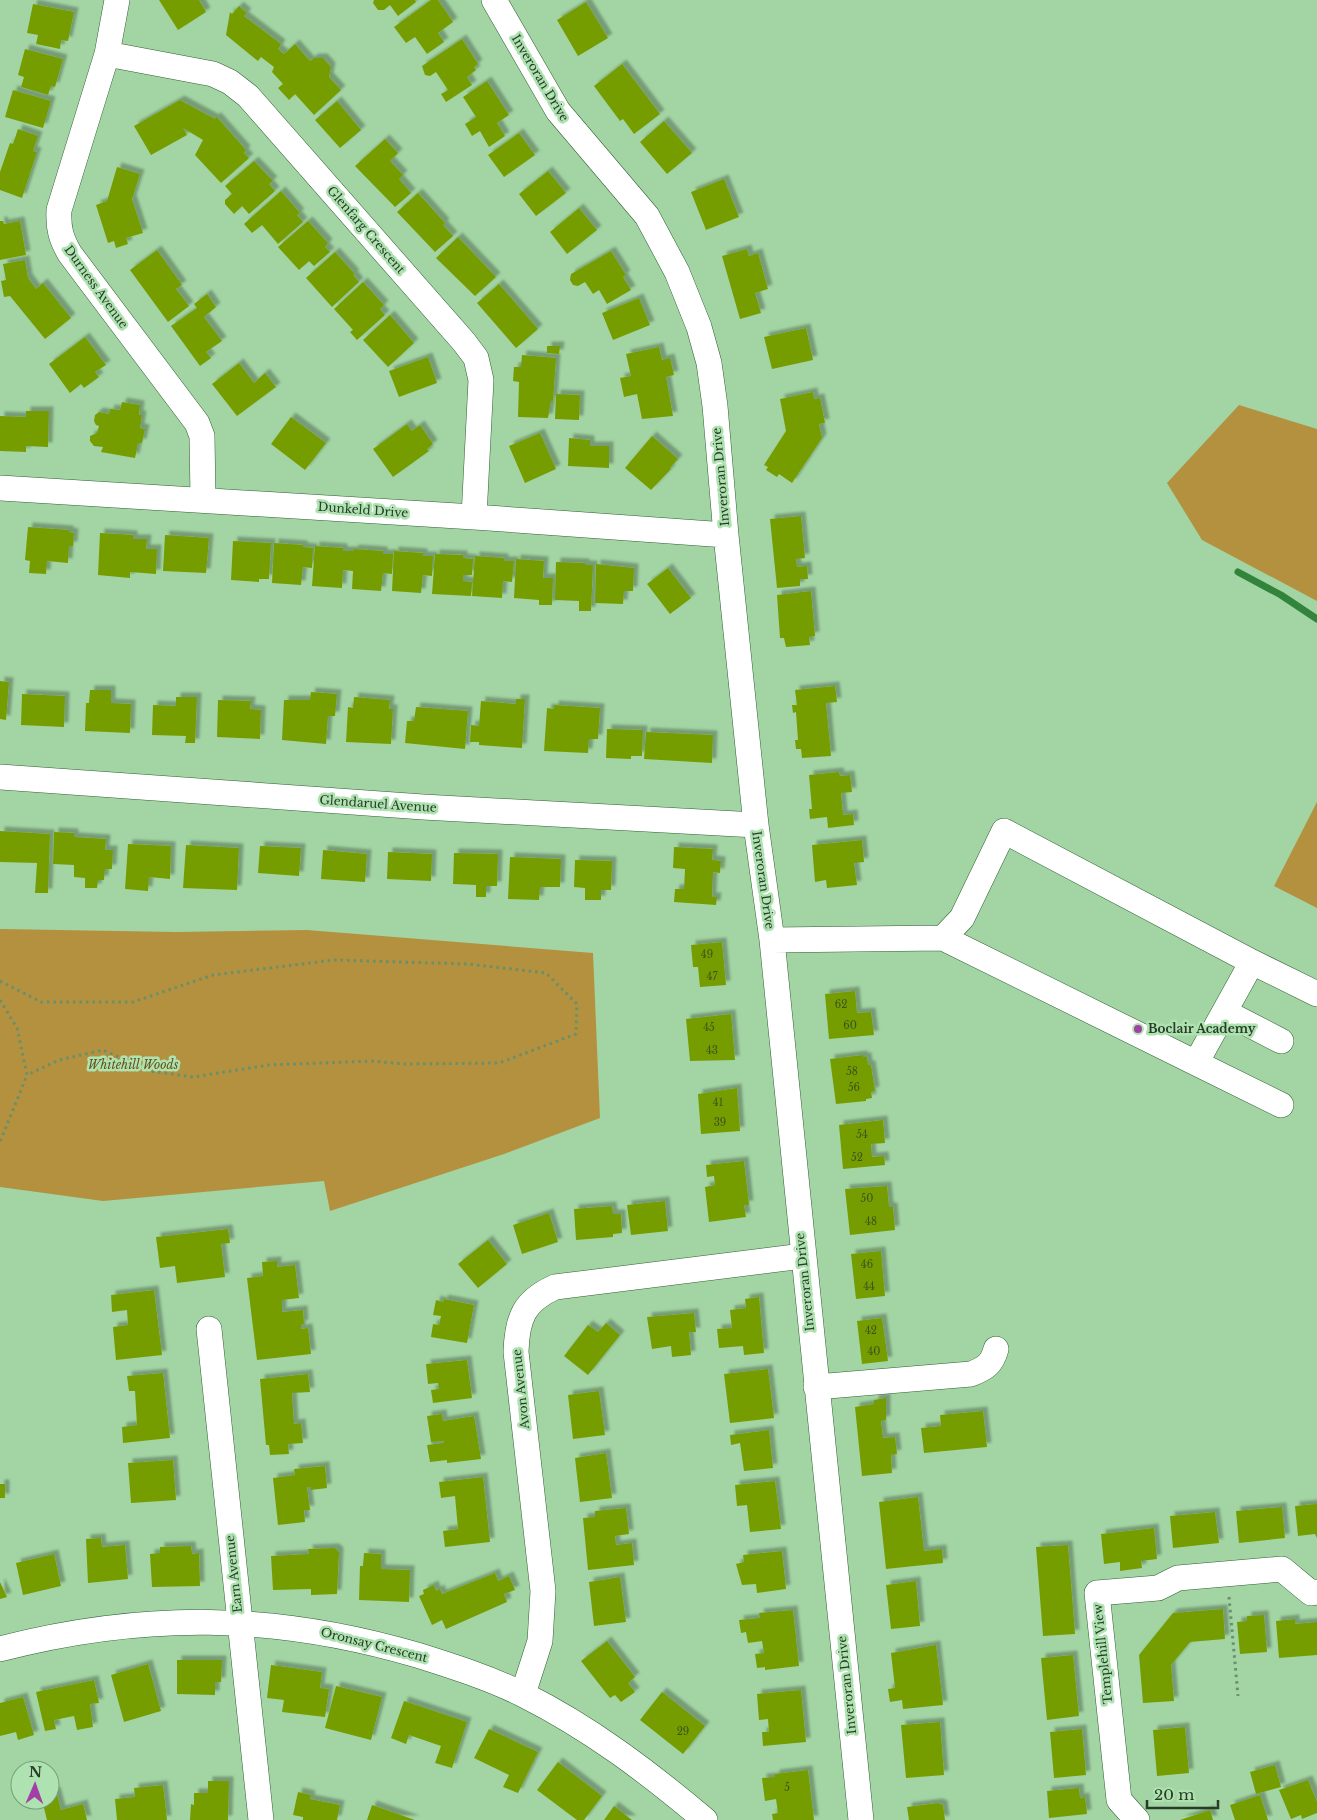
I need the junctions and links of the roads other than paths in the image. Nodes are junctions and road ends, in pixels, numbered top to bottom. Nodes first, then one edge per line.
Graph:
1 (117, 0) edge
2 (494, 0) edge
3 (107, 54) junction
4 (0, 488) edge
5 (202, 500) junction
6 (474, 517) junction
7 (726, 535) junction
8 (0, 777) edge
9 (756, 825) junction
10 (943, 938) junction
11 (772, 940) junction
12 (1252, 962) junction
13 (1317, 994) edge
14 (1224, 1012) junction
15 (1281, 1041) dead end
16 (1196, 1063) junction
17 (1280, 1105) dead end
18 (803, 1256) junction
19 (210, 1328) dead end
20 (996, 1349) dead end
21 (816, 1387) junction
22 (1317, 1592) edge
23 (239, 1622) junction
24 (0, 1649) edge
25 (523, 1694) junction
26 (261, 1820) edge
27 (705, 1820) edge
28 (861, 1820) edge
29 (1137, 1820) edge

1 - 3 street, Durness Avenue
2 - 7 street, Inveroran Drive
3 - 5 street, Durness Avenue
3 - 6 street, Glenfarg Crescent
4 - 5 street, Dunkeld Drive
5 - 6 street, Dunkeld Drive
6 - 7 street, Dunkeld Drive
7 - 9 street, Inveroran Drive
8 - 9 street, Glendaruel Avenue
9 - 11 street, Inveroran Drive
10 - 11 street
10 - 12 street
10 - 16 street
11 - 18 street, Inveroran Drive
12 - 13 street
12 - 14 street
14 - 15 street
14 - 16 street
16 - 17 street
18 - 21 street, Inveroran Drive
18 - 25 street, Avon Avenue
19 - 23 street, Earn Avenue
20 - 21 street
21 - 28 street, Inveroran Drive
22 - 29 street, Templehill View
23 - 24 street, Oronsay Crescent
23 - 25 street, Oronsay Crescent
23 - 26 street, Earn Avenue
25 - 27 street, Oronsay Crescent

